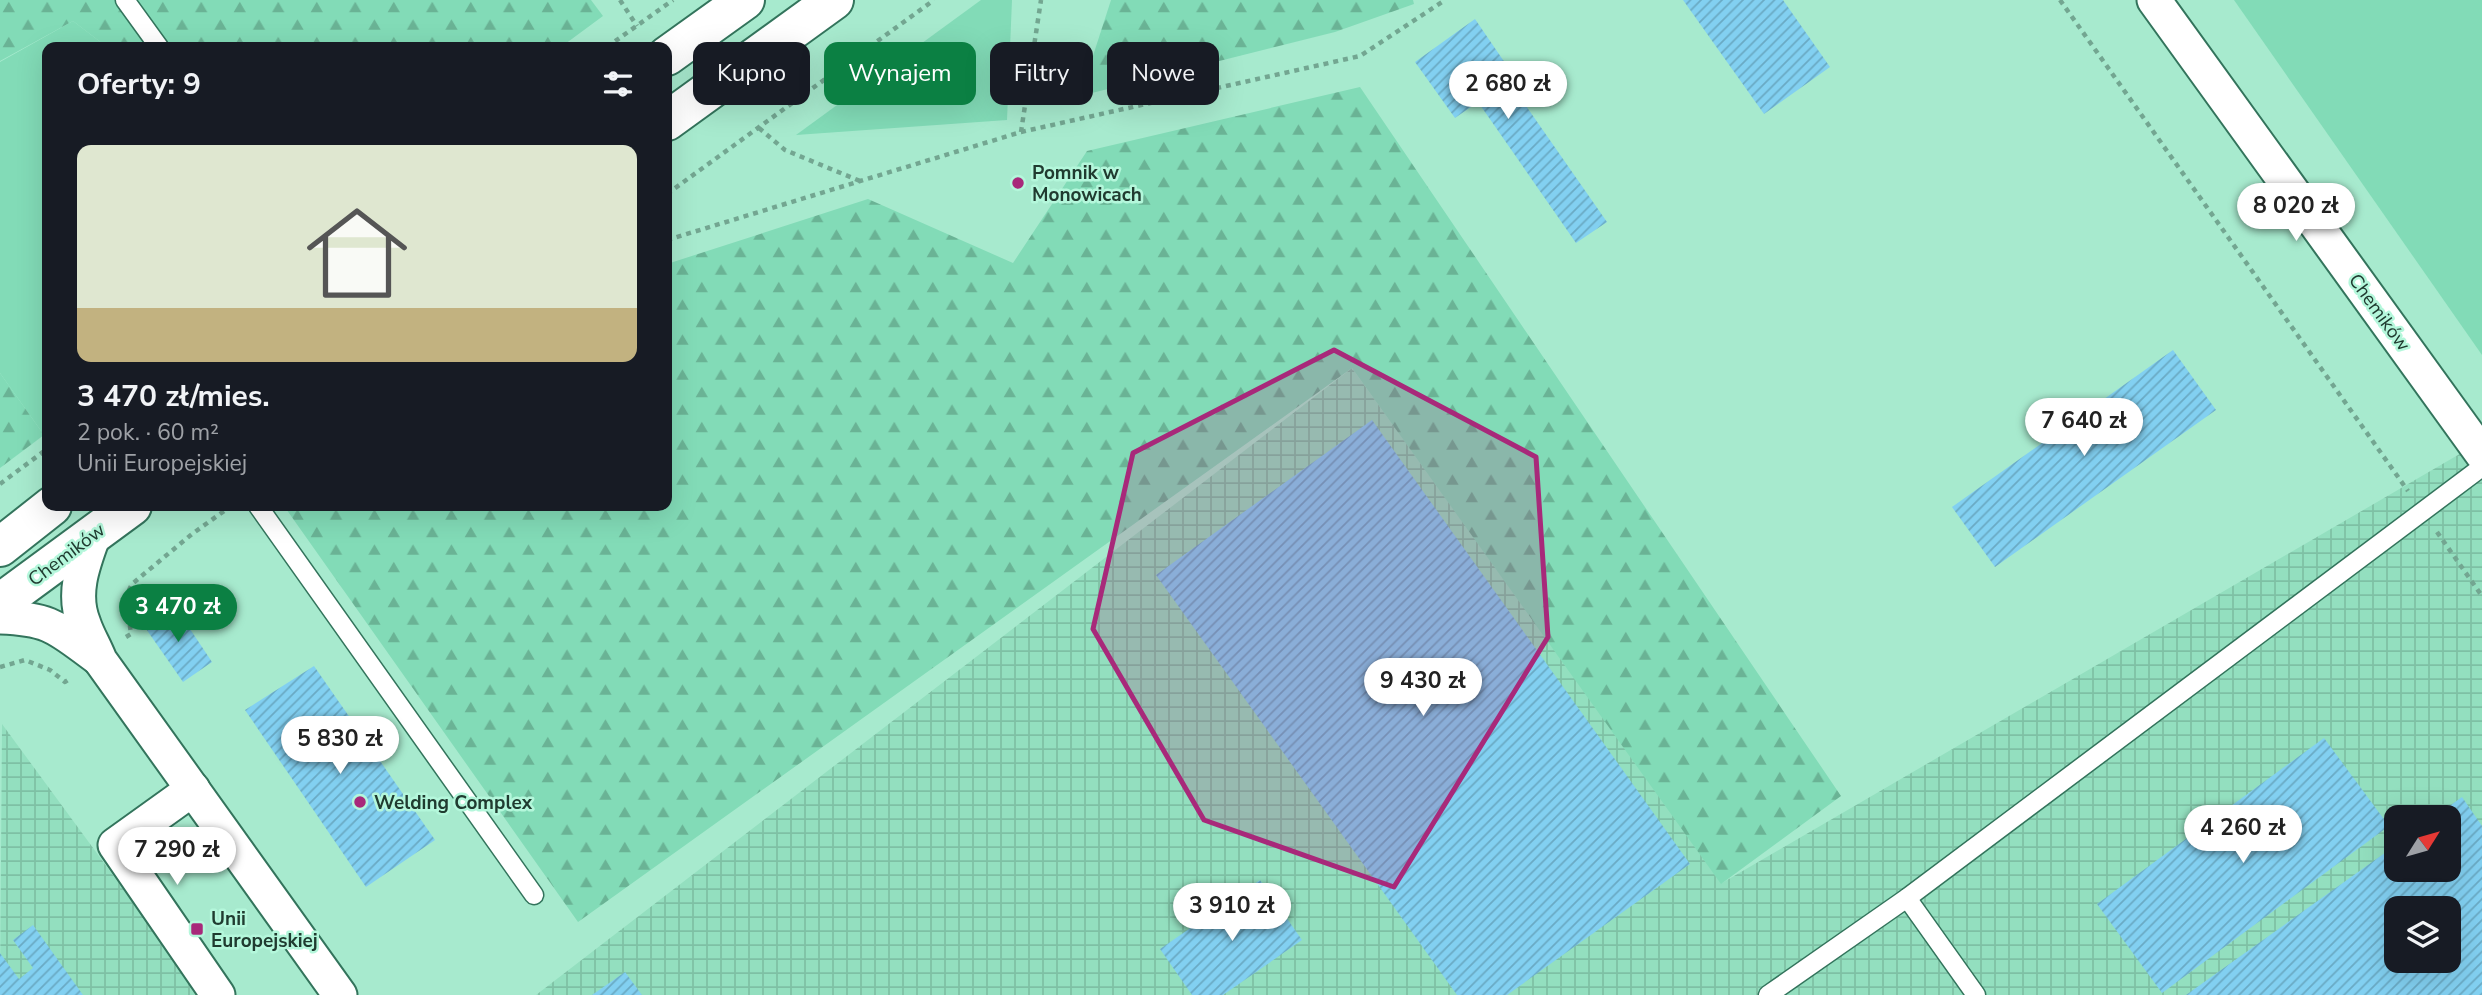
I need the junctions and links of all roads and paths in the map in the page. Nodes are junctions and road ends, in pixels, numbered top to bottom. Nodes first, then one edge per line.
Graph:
1 (125, 0) edge
2 (620, 0) edge
3 (673, 0) edge
4 (745, 0) edge
5 (834, 0) edge
6 (934, 0) edge
7 (1041, 0) edge
8 (1446, 0) edge
9 (2060, 0) edge
10 (2154, 0) edge
11 (637, 26) junction
12 (155, 42) edge
13 (614, 42) edge
14 (672, 52) edge
15 (672, 117) edge
16 (759, 128) junction
17 (1021, 132) junction
18 (861, 182) junction
19 (672, 190) edge
20 (672, 239) edge
21 (42, 453) edge
22 (2482, 454) edge
23 (2482, 467) edge
24 (0, 484) edge
25 (2421, 510) junction
26 (46, 511) edge
27 (125, 511) edge
28 (225, 511) edge
29 (262, 511) edge
30 (95, 532) junction
31 (0, 547) edge
32 (2482, 596) edge
33 (0, 603) edge
34 (0, 617) edge
35 (100, 660) junction
36 (193, 789) junction
37 (534, 895) dead end
38 (1907, 898) junction
39 (218, 995) edge
40 (340, 995) edge
41 (1768, 995) edge
42 (1976, 995) edge

1 - 12 lane
2 - 11 path
3 - 11 path
4 - 14 main road
5 - 15 main road
6 - 16 path
7 - 17 path
8 - 17 path
9 - 25 path
10 - 22 street, Chemików
11 - 13 path
16 - 18 path
16 - 19 path
17 - 18 path
18 - 20 path
21 - 24 path
23 - 25 lane
25 - 32 path
25 - 38 lane
26 - 31 main road
27 - 30 main road, Chemików
28 - 35 path
29 - 37 lane
30 - 33 main road, Chemików
30 - 35 street
34 - 35 street
35 - 36 street
36 - 39 street
36 - 40 street
38 - 41 lane
38 - 42 lane

